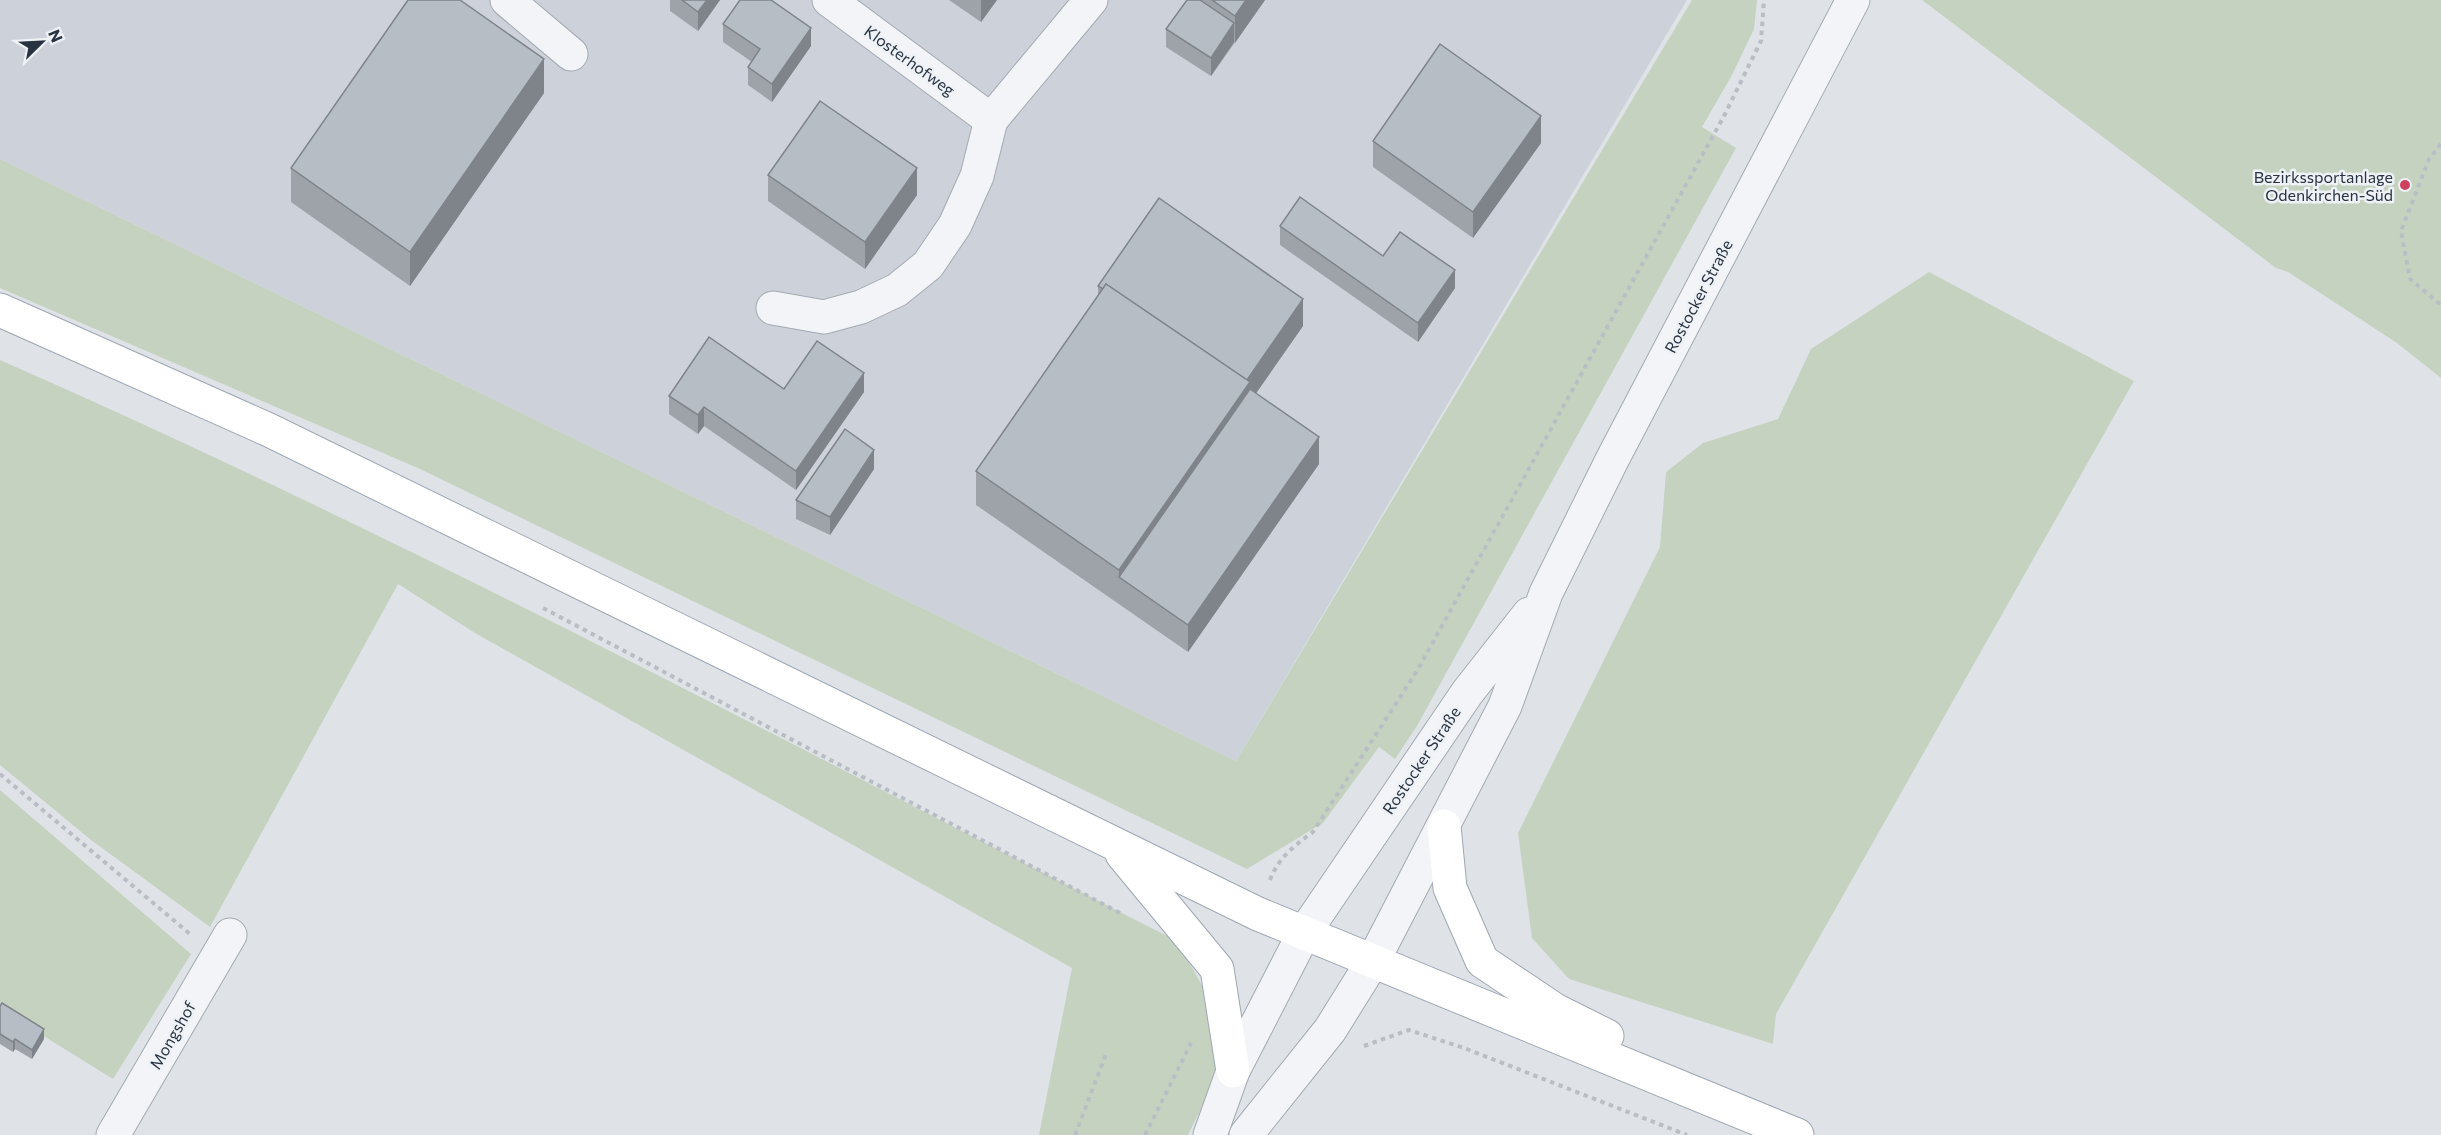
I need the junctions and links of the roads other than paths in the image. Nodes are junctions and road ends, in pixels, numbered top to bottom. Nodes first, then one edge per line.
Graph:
1 (507, 0) edge
2 (829, 0) edge
3 (1091, 0) edge
4 (1853, 0) edge
5 (571, 54) dead end
6 (991, 120) junction
7 (773, 308) dead end
8 (0, 310) edge
9 (1546, 593) junction
10 (1444, 826) junction
11 (1115, 846) junction
12 (1304, 933) junction
13 (224, 946) road end
14 (1373, 961) junction
15 (1233, 1071) junction
16 (113, 1135) edge
17 (1210, 1135) edge
18 (1246, 1135) edge
19 (1797, 1135) edge

1 - 5 street
2 - 6 street, Klosterhofweg
3 - 6 street
4 - 9 street, Rostocker Straße
6 - 7 street
8 - 11 main road
9 - 10 street, Rostocker Straße
9 - 12 street, Rostocker Straße
10 - 14 street, Rostocker Straße
10 - 19 main road
11 - 12 main road
11 - 15 main road
12 - 14 main road
12 - 15 street, Rostocker Straße
13 - 16 street, Mongshof
14 - 18 street, Rostocker Straße
14 - 19 main road
15 - 17 street, Rostocker Straße

